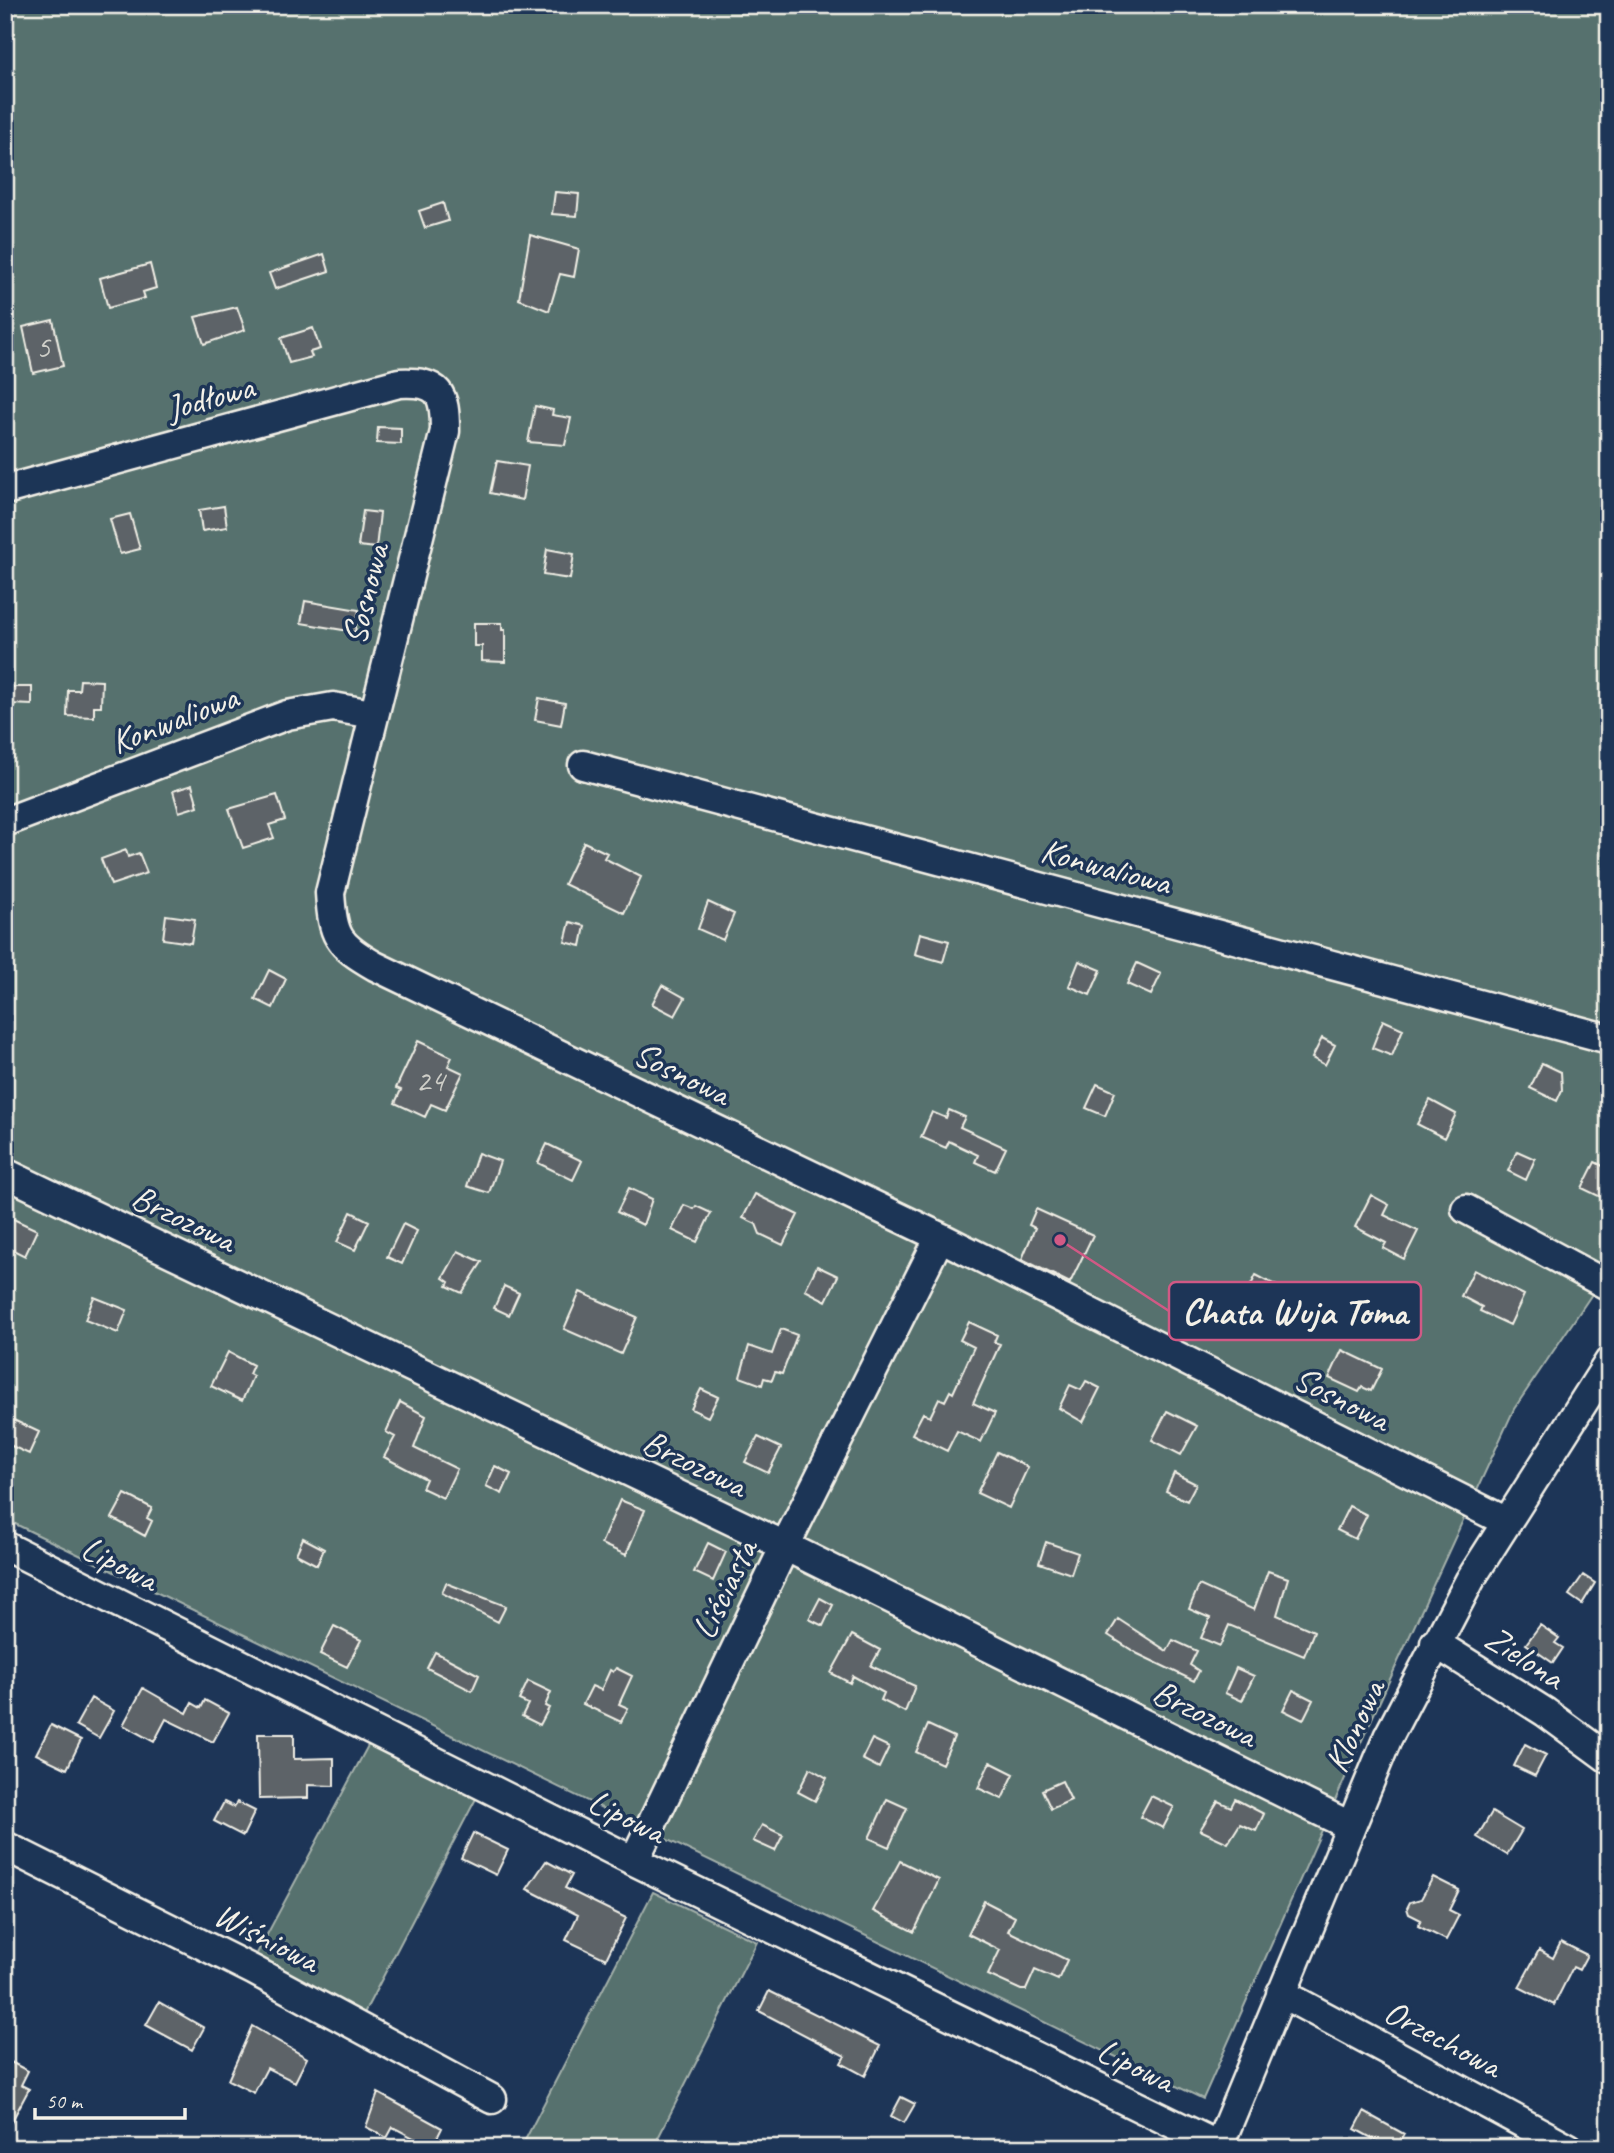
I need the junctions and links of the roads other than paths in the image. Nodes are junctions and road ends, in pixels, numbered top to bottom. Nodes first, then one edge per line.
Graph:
1 (435, 387) joint
2 (5, 490) edge
3 (372, 714) junction
4 (583, 765) dead end
5 (5, 822) edge
6 (1609, 1039) edge
7 (5, 1173) edge
8 (1466, 1209) dead end
9 (940, 1237) junction
10 (1609, 1286) edge
11 (1609, 1362) edge
12 (1507, 1522) junction
13 (5, 1546) edge
14 (785, 1546) junction
15 (1435, 1643) junction
16 (1609, 1759) edge
17 (1350, 1826) junction
18 (5, 1846) edge
19 (634, 1861) junction
20 (1281, 1993) junction
21 (492, 2099) dead end
22 (1218, 2147) edge
23 (1569, 2148) edge

1 - 2 street, Jodłowa
1 - 3 street, Sosnowa
3 - 5 street, Konwaliowa
3 - 9 street, Sosnowa
4 - 6 street, Konwaliowa
7 - 14 street, Brzozowa
8 - 10 street
9 - 12 street, Sosnowa
9 - 14 street, Liściasta
11 - 12 street, Klonowa
12 - 15 street, Klonowa
13 - 19 street, Lipowa
14 - 17 street, Brzozowa
14 - 19 street, Liściasta
15 - 16 street, Zielona
15 - 17 street, Klonowa
17 - 20 street, Klonowa
18 - 21 street, Wiśniowa
19 - 22 street, Lipowa
20 - 22 street, Klonowa
20 - 23 street, Orzechowa

